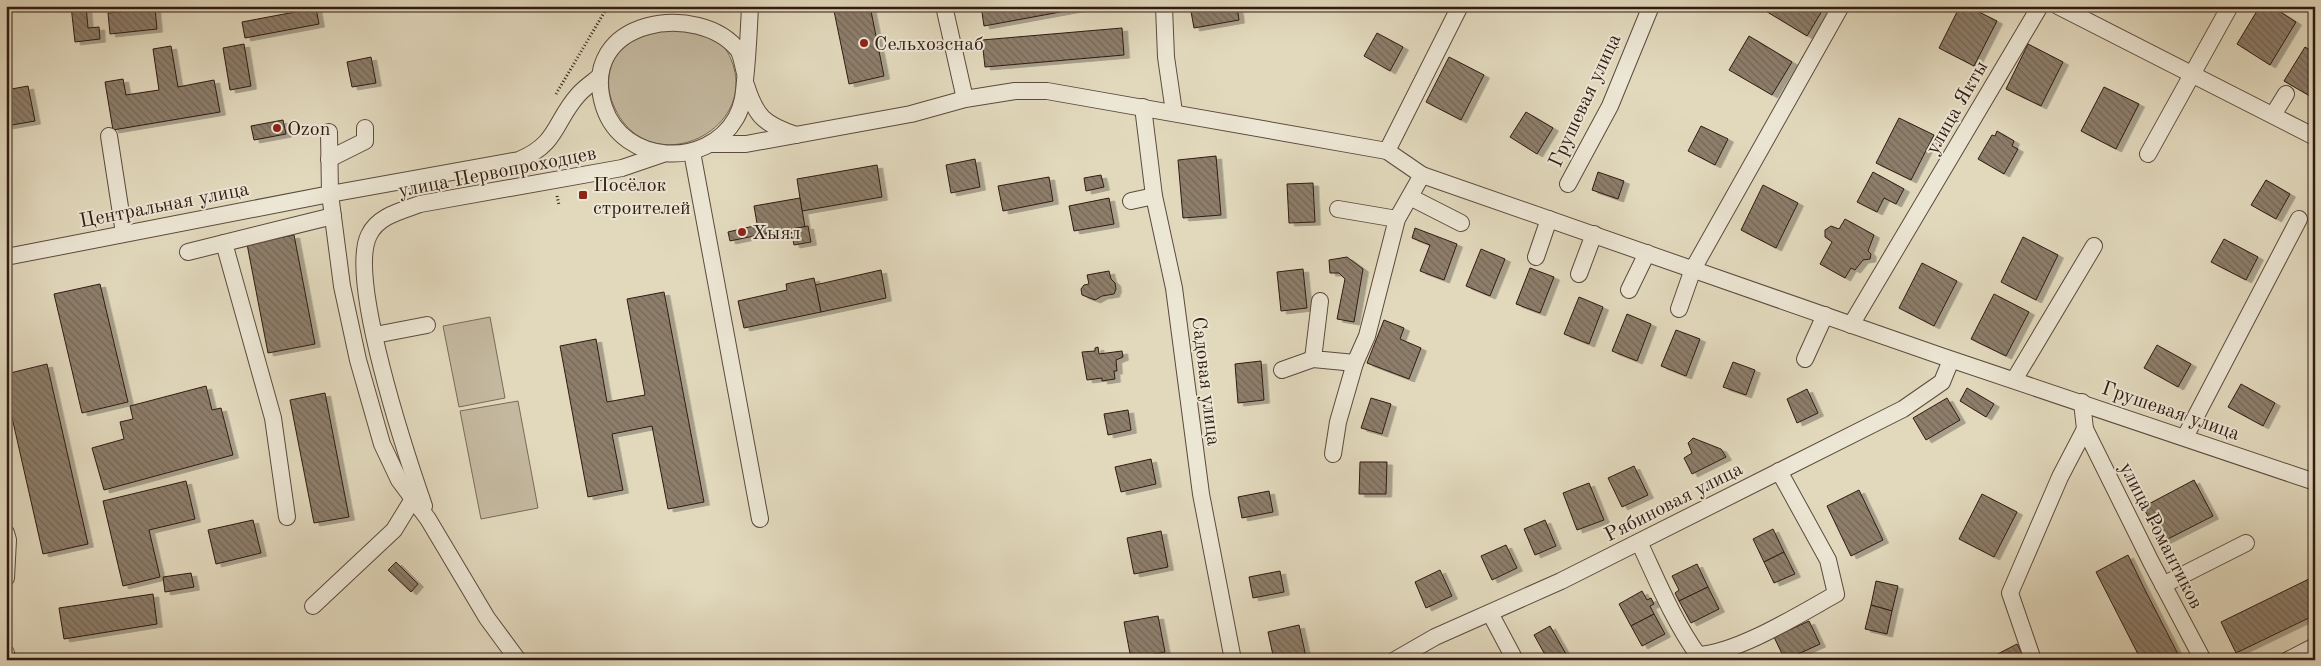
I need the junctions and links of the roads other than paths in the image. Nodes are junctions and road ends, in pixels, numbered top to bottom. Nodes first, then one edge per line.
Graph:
1 (750, 6) edge
2 (944, 6) edge
3 (1460, 6) edge
4 (1651, 6) edge
5 (1842, 6) edge
6 (2040, 6) edge
7 (2058, 6) edge
8 (2230, 6) edge
9 (1164, 7) edge
10 (2193, 73) junction
11 (599, 76) junction
12 (745, 78) junction
13 (2286, 94) dead end
14 (965, 99) junction
15 (1143, 107) junction
16 (1174, 112) junction
17 (2273, 115) junction
18 (365, 128) dead end
19 (329, 132) dead end
20 (798, 135) junction
21 (109, 136) dead end
22 (2315, 137) edge
23 (711, 144) junction
24 (1387, 151) junction
25 (692, 152) junction
26 (663, 154) junction
27 (2148, 154) dead end
28 (329, 159) junction
29 (1422, 175) junction
30 (1568, 184) dead end
31 (330, 194) junction
32 (1154, 196) junction
33 (1410, 197) junction
34 (1131, 200) dead end
35 (1338, 209) dead end
36 (333, 216) junction
37 (1397, 219) junction
38 (1549, 219) junction
39 (2299, 219) dead end
40 (1460, 223) dead end
41 (124, 234) junction
42 (1594, 234) junction
43 (224, 242) junction
44 (2094, 246) dead end
45 (188, 252) dead end
46 (1647, 252) junction
47 (6, 257) edge
48 (1536, 257) dead end
49 (1693, 269) junction
50 (1579, 274) dead end
51 (1629, 290) dead end
52 (1320, 301) dead end
53 (1679, 309) dead end
54 (1825, 315) junction
55 (427, 325) dead end
56 (1851, 325) junction
57 (375, 335) junction
58 (1313, 359) junction
59 (1805, 359) dead end
60 (1951, 360) junction
61 (1356, 363) junction
62 (1282, 370) dead end
63 (2014, 380) junction
64 (2082, 402) junction
65 (2085, 429) junction
66 (2185, 437) junction
67 (1333, 454) dead end
68 (1779, 472) junction
69 (2315, 482) edge
70 (413, 499) junction
71 (287, 516) dead end
72 (428, 519) junction
73 (760, 519) dead end
74 (6, 533) edge
75 (1640, 542) junction
76 (2246, 543) dead end
77 (6, 578) edge
78 (2163, 585) junction
79 (313, 606) dead end
80 (1490, 613) junction
81 (2315, 646) edge
82 (6, 652) edge
83 (7, 660) edge
84 (518, 660) edge
85 (1233, 660) edge
86 (1396, 660) edge
87 (1515, 660) edge
88 (2033, 660) edge
89 (2203, 660) edge
90 (2288, 660) edge

1 - 12 street, улица Первопроходцев
2 - 14 street
3 - 24 street
4 - 30 street, Грушевая улица
5 - 49 street
6 - 56 street, улица Якты
7 - 10 street
8 - 10 street
9 - 16 street
10 - 17 street
10 - 27 street
11 - 12 street, улица Первопроходцев
11 - 26 street, улица Первопроходцев
11 - 31 street, улица Первопроходцев
12 - 20 street
12 - 23 street, улица Первопроходцев
13 - 17 street
14 - 15 street
14 - 20 street
15 - 16 street
15 - 32 street, Садовая улица
16 - 24 street
17 - 22 street
18 - 28 street
19 - 28 street
20 - 23 street
21 - 41 street
23 - 25 street, улица Первопроходцев
24 - 29 street, Грушевая улица
25 - 26 street, улица Первопроходцев
25 - 73 street
26 - 57 street, улица Первопроходцев
28 - 31 street
29 - 33 street
29 - 38 street, Грушевая улица
31 - 36 street, улица Первопроходцев
31 - 41 street, Центральная улица
32 - 34 street
32 - 85 street, Садовая улица
33 - 37 street
33 - 40 street
35 - 37 street
36 - 43 street
36 - 70 street, улица Первопроходцев
37 - 61 street
38 - 42 street, Грушевая улица
38 - 48 street
39 - 66 street
41 - 47 street, Центральная улица
42 - 46 street, Грушевая улица
42 - 50 street
43 - 45 street
43 - 71 street
44 - 63 street
46 - 49 street, Грушевая улица
46 - 51 street
49 - 53 street
49 - 54 street, Грушевая улица
52 - 58 street
54 - 56 street, Грушевая улица
54 - 59 street
55 - 57 street
56 - 60 street, Грушевая улица
57 - 72 street, улица Первопроходцев
58 - 61 street
58 - 62 street
60 - 63 street, Грушевая улица
60 - 68 street, Рябиновая улица
61 - 67 street
63 - 64 street, Грушевая улица
64 - 65 street, улица Романтиков
64 - 66 street, Грушевая улица
65 - 78 street, улица Романтиков
65 - 88 street
66 - 69 street, Грушевая улица
68 - 75 street, Рябиновая улица
68 - 75 street
70 - 72 street, улица Первопроходцев
70 - 79 street
72 - 84 street, улица Первопроходцев
74 - 77 street
75 - 80 street, Рябиновая улица
76 - 78 street
78 - 89 street, улица Романтиков
80 - 86 street, Рябиновая улица
80 - 87 street
81 - 90 street
82 - 83 street

